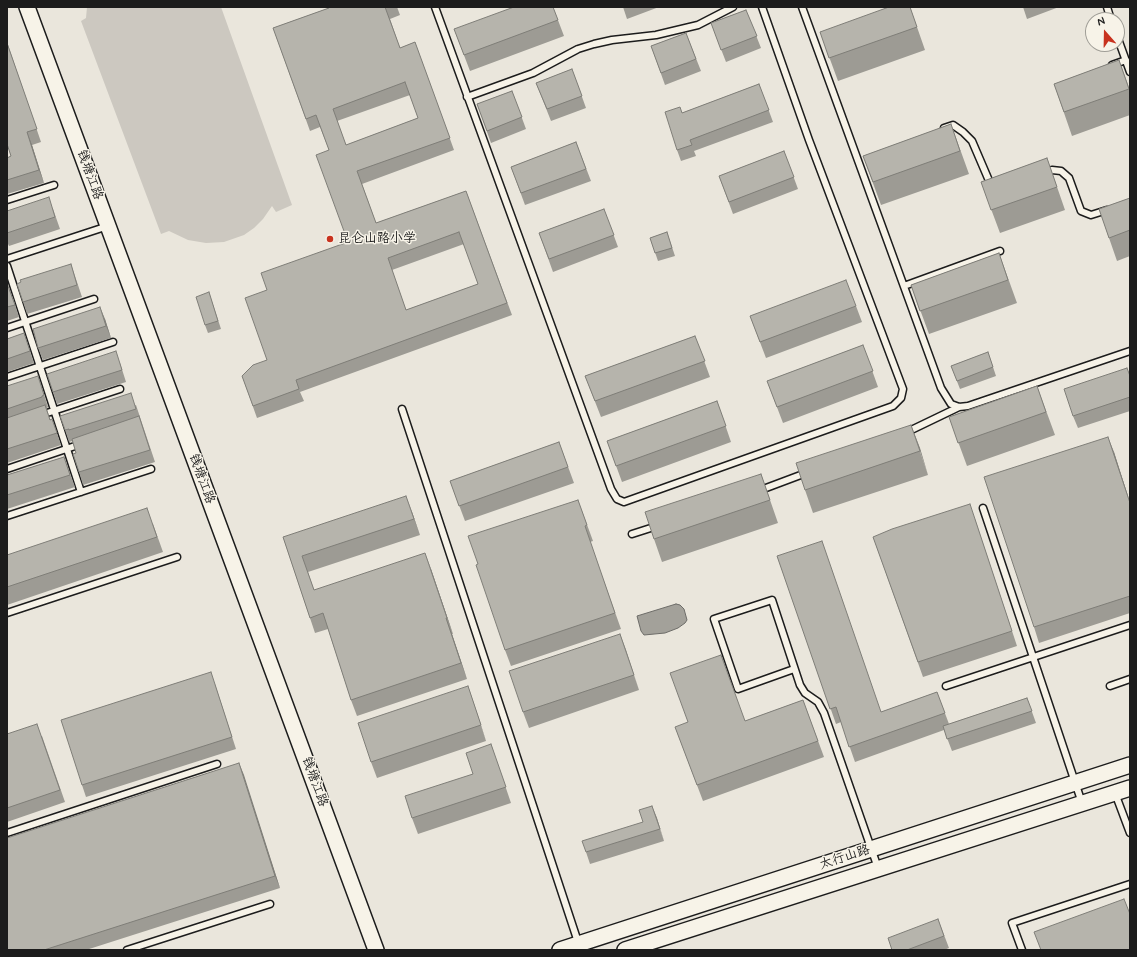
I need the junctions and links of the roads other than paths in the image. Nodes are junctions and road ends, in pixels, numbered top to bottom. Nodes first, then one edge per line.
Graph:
1 (27, 7) edge
2 (435, 7) edge
3 (732, 7) edge
4 (762, 7) edge
5 (802, 7) edge
6 (820, 33) edge
7 (812, 36) junction
8 (1123, 52) edge
9 (1126, 60) junction
10 (1104, 68) edge
11 (1130, 72) edge
12 (468, 97) junction
13 (938, 130) edge
14 (865, 156) edge
15 (858, 159) junction
16 (1039, 174) edge
17 (54, 185) dead end
18 (1002, 186) edge
19 (7, 200) edge
20 (1112, 209) edge
21 (108, 226) junction
22 (1000, 251) dead end
23 (7, 259) edge
24 (7, 266) edge
25 (904, 286) junction
26 (94, 300) dead end
27 (26, 322) junction
28 (7, 328) edge
29 (113, 342) dead end
30 (1130, 351) edge
31 (40, 366) junction
32 (7, 377) edge
33 (120, 389) dead end
34 (959, 407) junction
35 (402, 409) dead end
36 (55, 411) junction
37 (34, 418) edge
38 (897, 436) edge
39 (89, 442) edge
40 (67, 449) junction
41 (7, 469) edge
42 (151, 469) dead end
43 (812, 471) edge
44 (81, 492) junction
45 (755, 492) edge
46 (983, 508) dead end
47 (7, 516) edge
48 (661, 524) edge
49 (632, 534) dead end
50 (177, 557) dead end
51 (7, 613) edge
52 (1130, 625) edge
53 (1033, 657) junction
54 (794, 669) junction
55 (1130, 679) edge
56 (946, 686) dead end
57 (1110, 686) dead end
58 (217, 764) dead end
59 (1130, 765) edge
60 (1075, 783) junction
61 (1130, 788) edge
62 (1115, 792) junction
63 (1082, 803) junction
64 (1130, 833) edge
65 (7, 834) edge
66 (872, 849) junction
67 (879, 868) junction
68 (1130, 884) edge
69 (270, 904) dead end
70 (580, 947) edge
71 (127, 950) edge
72 (376, 950) edge
73 (560, 950) edge
74 (625, 950) edge
75 (1022, 950) edge

1 - 21 street, 钱塘江路
2 - 12 lane
3 - 12 lane
4 - 12 lane
5 - 7 lane
6 - 7 lane
7 - 15 lane
8 - 9 lane
9 - 10 lane
9 - 11 lane
13 - 18 lane
14 - 15 lane
15 - 25 lane
16 - 20 lane
17 - 19 lane
21 - 23 lane
21 - 72 street, 钱塘江路
22 - 25 lane
24 - 27 lane
25 - 34 lane
26 - 27 lane
27 - 28 lane
27 - 31 lane
29 - 31 lane
30 - 34 lane
31 - 32 lane
31 - 36 lane
33 - 36 lane
34 - 38 lane
35 - 70 lane
36 - 37 lane
36 - 40 lane
39 - 40 lane
40 - 41 lane
40 - 44 lane
42 - 44 lane
43 - 45 lane
44 - 47 lane
46 - 53 lane
48 - 49 lane
50 - 51 lane
52 - 53 lane
53 - 56 lane
53 - 60 lane
54 - 54 lane
54 - 66 lane
55 - 57 lane
58 - 65 lane
59 - 60 street, 太行山路
60 - 63 lane
60 - 66 street, 太行山路
61 - 62 street, 太行山路
62 - 63 street, 太行山路
62 - 64 lane
63 - 67 street, 太行山路
66 - 67 lane
66 - 70 street, 太行山路
67 - 74 street, 太行山路
68 - 75 lane
69 - 71 lane
70 - 73 street, 太行山路

